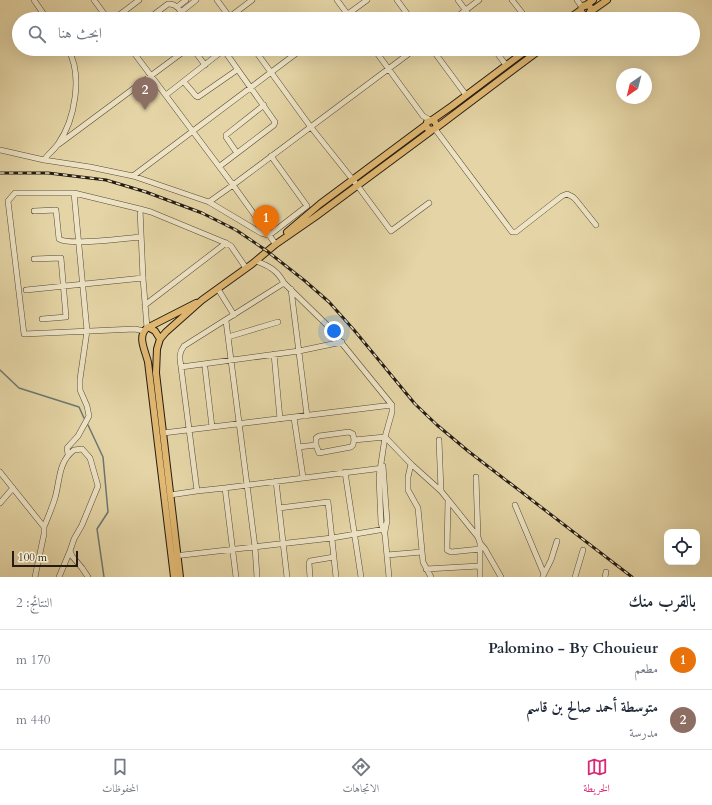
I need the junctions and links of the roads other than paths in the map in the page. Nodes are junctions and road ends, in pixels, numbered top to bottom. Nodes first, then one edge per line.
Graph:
1 (34, 0) edge
2 (94, 0) edge
3 (140, 0) edge
4 (186, 0) edge
5 (196, 0) edge
6 (217, 0) edge
7 (252, 0) edge
8 (337, 0) edge
9 (367, 0) edge
10 (397, 0) edge
11 (458, 0) edge
12 (479, 0) edge
13 (512, 0) edge
14 (577, 0) edge
15 (593, 0) edge
16 (607, 0) edge
17 (583, 7) junction
18 (179, 9) junction
19 (465, 10) junction
20 (42, 12) edge
21 (103, 12) edge
22 (124, 12) edge
23 (157, 12) edge
24 (180, 12) edge
25 (225, 12) edge
26 (237, 12) edge
27 (346, 12) edge
28 (350, 12) edge
29 (405, 12) edge
30 (463, 12) edge
31 (521, 12) edge
32 (577, 12) edge
33 (582, 12) edge
34 (590, 12) edge
35 (72, 56) edge
36 (135, 56) edge
37 (178, 56) edge
38 (199, 56) edge
39 (216, 56) edge
40 (227, 56) edge
41 (259, 56) edge
42 (293, 56) edge
43 (379, 56) edge
44 (405, 56) edge
45 (437, 56) edge
46 (499, 56) edge
47 (518, 56) edge
48 (532, 56) edge
49 (205, 64) junction
50 (506, 65) junction
51 (388, 68) junction
52 (238, 70) junction
53 (271, 72) junction
54 (151, 76) junction
55 (184, 82) junction
56 (251, 88) junction
57 (166, 95) junction
58 (466, 95) junction
59 (264, 105) junction
60 (429, 122) junction
61 (310, 126) junction
62 (434, 129) junction
63 (193, 131) junction
64 (58, 144) junction
65 (0, 150) edge
66 (237, 153) junction
67 (271, 156) junction
68 (44, 160) junction
69 (220, 166) junction
70 (134, 176) junction
71 (355, 183) junction
72 (233, 185) junction
73 (74, 193) junction
74 (209, 202) junction
75 (429, 203) dead end
76 (307, 206) junction
77 (140, 209) junction
78 (34, 211) dead end
79 (314, 214) junction
80 (596, 225) dead end
81 (268, 234) junction
82 (141, 237) junction
83 (78, 242) junction
84 (274, 242) junction
85 (226, 243) junction
86 (34, 259) dead end
87 (256, 261) junction
88 (246, 268) junction
89 (143, 278) junction
90 (284, 283) junction
91 (83, 284) junction
92 (64, 286) junction
93 (218, 289) junction
94 (291, 289) junction
95 (26, 290) dead end
96 (202, 300) junction
97 (145, 305) junction
98 (234, 315) junction
99 (42, 319) dead end
100 (226, 320) junction
101 (278, 322) dead end
102 (147, 328) junction
103 (87, 331) junction
104 (228, 337) junction
105 (160, 339) junction
106 (342, 342) junction
107 (143, 343) junction
108 (157, 349) junction
109 (300, 351) junction
110 (274, 354) junction
111 (232, 360) junction
112 (181, 367) junction
113 (205, 368) dead end
114 (392, 404) junction
115 (307, 416) junction
116 (294, 418) junction
117 (280, 419) junction
118 (239, 424) junction
119 (212, 427) junction
120 (189, 430) junction
121 (163, 433) junction
122 (385, 437) junction
123 (354, 440) junction
124 (439, 440) dead end
125 (316, 445) junction
126 (298, 448) junction
127 (68, 454) junction
128 (411, 464) junction
129 (382, 466) junction
130 (0, 472) edge
131 (345, 472) junction
132 (476, 476) dead end
133 (303, 478) junction
134 (276, 482) junction
135 (247, 486) junction
136 (13, 488) junction
137 (225, 488) junction
138 (197, 491) junction
139 (441, 491) junction
140 (170, 495) junction
141 (448, 500) junction
142 (0, 503) edge
143 (516, 505) dead end
144 (279, 508) junction
145 (44, 527) junction
146 (384, 531) junction
147 (354, 535) junction
148 (478, 537) junction
149 (332, 538) junction
150 (557, 541) dead end
151 (283, 542) junction
152 (480, 546) junction
153 (255, 547) junction
154 (232, 549) junction
155 (583, 550) dead end
156 (70, 551) junction
157 (422, 552) junction
158 (387, 555) junction
159 (174, 556) junction
160 (334, 558) junction
161 (479, 566) junction
162 (426, 569) junction
163 (543, 576) edge
164 (35, 577) edge
165 (58, 577) edge
166 (88, 577) edge
167 (174, 577) edge
168 (180, 577) edge
169 (236, 577) edge
170 (258, 577) edge
171 (287, 577) edge
172 (310, 577) edge
173 (336, 577) edge
174 (361, 577) edge
175 (389, 577) edge
176 (431, 577) edge
177 (480, 577) edge
178 (501, 577) edge
179 (575, 577) edge

1 - 20 street
2 - 21 street
3 - 22 street
4 - 18 street
5 - 18 street
6 - 25 street
7 - 26 street
8 - 27 street
9 - 28 street
10 - 29 street
11 - 19 street
12 - 19 street
13 - 31 street
14 - 17 street
15 - 17 main road
16 - 34 main road
17 - 32 main road
17 - 33 main road
18 - 23 street
18 - 24 street
19 - 30 street
35 - 64 street
36 - 54 street
37 - 54 street
38 - 49 street
39 - 49 street
40 - 52 street
41 - 53 street
42 - 53 street
43 - 51 street
44 - 51 street
45 - 58 street
46 - 50 street
47 - 50 main road
48 - 62 main road
49 - 55 street
50 - 58 main road
51 - 60 street
51 - 61 street
52 - 55 street
52 - 56 street
53 - 56 street
53 - 61 street
54 - 57 street
54 - 64 street
55 - 57 street
56 - 59 street
56 - 63 street
57 - 63 street
58 - 60 main road
59 - 66 street
59 - 66 street
60 - 62 main road
60 - 62 main road
60 - 71 main road
61 - 67 street
61 - 71 street
62 - 71 main road
62 - 80 street
63 - 69 street
63 - 70 street
64 - 68 street
65 - 68 street
66 - 69 street
67 - 72 street
67 - 76 street
68 - 70 street
69 - 72 street
70 - 74 street
71 - 75 street
71 - 79 main road
72 - 74 street
72 - 81 street
73 - 77 street
73 - 83 street
73 - 103 street
74 - 81 street
76 - 79 street
76 - 81 street
77 - 82 street
77 - 85 street
78 - 83 street
79 - 84 main road
79 - 87 main road
81 - 84 street
82 - 83 street
82 - 89 street
83 - 91 street
84 - 88 main road
85 - 88 street
85 - 97 street
86 - 92 street
87 - 88 main road
87 - 90 street
88 - 93 main road
89 - 91 street
89 - 97 street
90 - 94 street
90 - 98 street
91 - 92 street
91 - 103 street
92 - 95 street
92 - 99 street
93 - 96 main road
93 - 98 street
94 - 106 street
94 - 109 street
96 - 102 main road
96 - 105 main road
97 - 102 street
98 - 100 street
100 - 104 street
100 - 112 street
101 - 104 street
102 - 103 street
102 - 105 main road
102 - 107 main road
103 - 127 street
104 - 111 street
105 - 108 main road
106 - 109 street
106 - 114 street
107 - 108 main road
107 - 159 main road
108 - 121 main road
109 - 110 street
109 - 115 street
110 - 111 street
110 - 117 street
111 - 112 street
111 - 118 street
112 - 120 street
113 - 119 street
114 - 115 street
114 - 122 street
115 - 116 street
116 - 117 street
116 - 126 street
117 - 118 street
118 - 119 street
118 - 135 street
119 - 120 street
120 - 121 street
120 - 138 street
121 - 140 main road
122 - 123 street
122 - 128 street
122 - 129 street
123 - 125 street
123 - 125 street
124 - 139 street
125 - 126 street
126 - 133 street
127 - 145 street
127 - 156 street
128 - 139 street
128 - 157 street
129 - 131 street
129 - 146 street
130 - 136 street
131 - 133 street
131 - 147 street
132 - 148 street
133 - 134 street
134 - 135 street
134 - 144 street
135 - 137 street
135 - 153 street
136 - 142 street
136 - 145 street
137 - 138 street
137 - 154 street
138 - 140 street
139 - 141 street
140 - 159 main road
141 - 148 street
141 - 152 street
143 - 163 street
144 - 149 street
144 - 151 street
145 - 164 street
146 - 147 street
146 - 158 street
147 - 149 street
147 - 174 street
148 - 152 street
149 - 151 street
149 - 160 street
150 - 163 street
151 - 153 street
151 - 171 street
152 - 161 street
152 - 178 street
153 - 154 street
153 - 170 street
154 - 159 street
154 - 169 street
155 - 179 street
156 - 165 street
156 - 166 street
157 - 158 street
157 - 162 street
158 - 175 street
159 - 167 main road
159 - 168 main road
160 - 172 street
160 - 173 street
161 - 162 street
161 - 177 street
162 - 176 street

